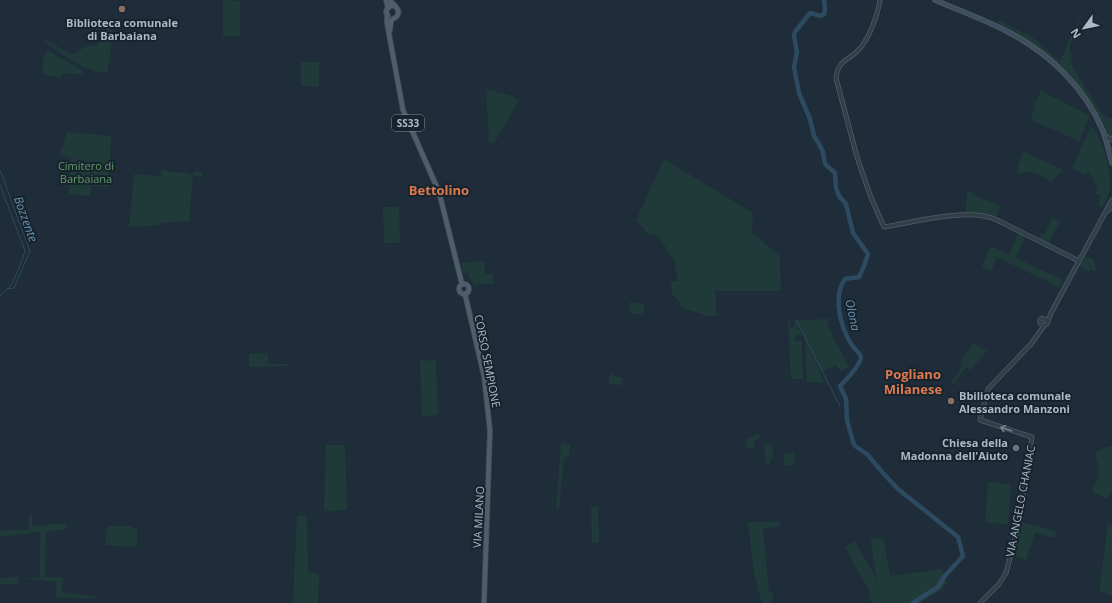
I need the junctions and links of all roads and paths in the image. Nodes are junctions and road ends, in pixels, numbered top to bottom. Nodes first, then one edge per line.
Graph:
1 (386, 0) edge
2 (390, 0) edge
3 (880, 0) edge
4 (935, 0) edge
5 (395, 6) junction
6 (388, 8) junction
7 (387, 15) junction
8 (394, 18) junction
9 (391, 45) junction
10 (1104, 136) junction
11 (1112, 141) edge
12 (1108, 146) junction
13 (1111, 154) edge
14 (1112, 163) edge
15 (1112, 200) edge
16 (1112, 207) edge
17 (1106, 212) junction
18 (1079, 261) junction
19 (1046, 320) junction
20 (1041, 324) junction
21 (490, 431) joint
22 (484, 603) edge
23 (980, 603) edge

1 - 6 main road
2 - 5 main road
3 - 18 street
4 - 10 main road
5 - 6 main road
5 - 8 main road
6 - 7 main road
7 - 8 main road
7 - 9 main road
8 - 9 main road
9 - 21 main road, CORSO SEMPIONE / SS33
10 - 11 street
10 - 12 main road
11 - 12 street
12 - 13 main road
13 - 14 main road
15 - 17 street
16 - 17 street
17 - 18 street
18 - 19 street
19 - 20 street
19 - 20 street
23 -> 20 street, VIA ANGELO CHANIAC
21 - 22 main road, VIA MILANO

